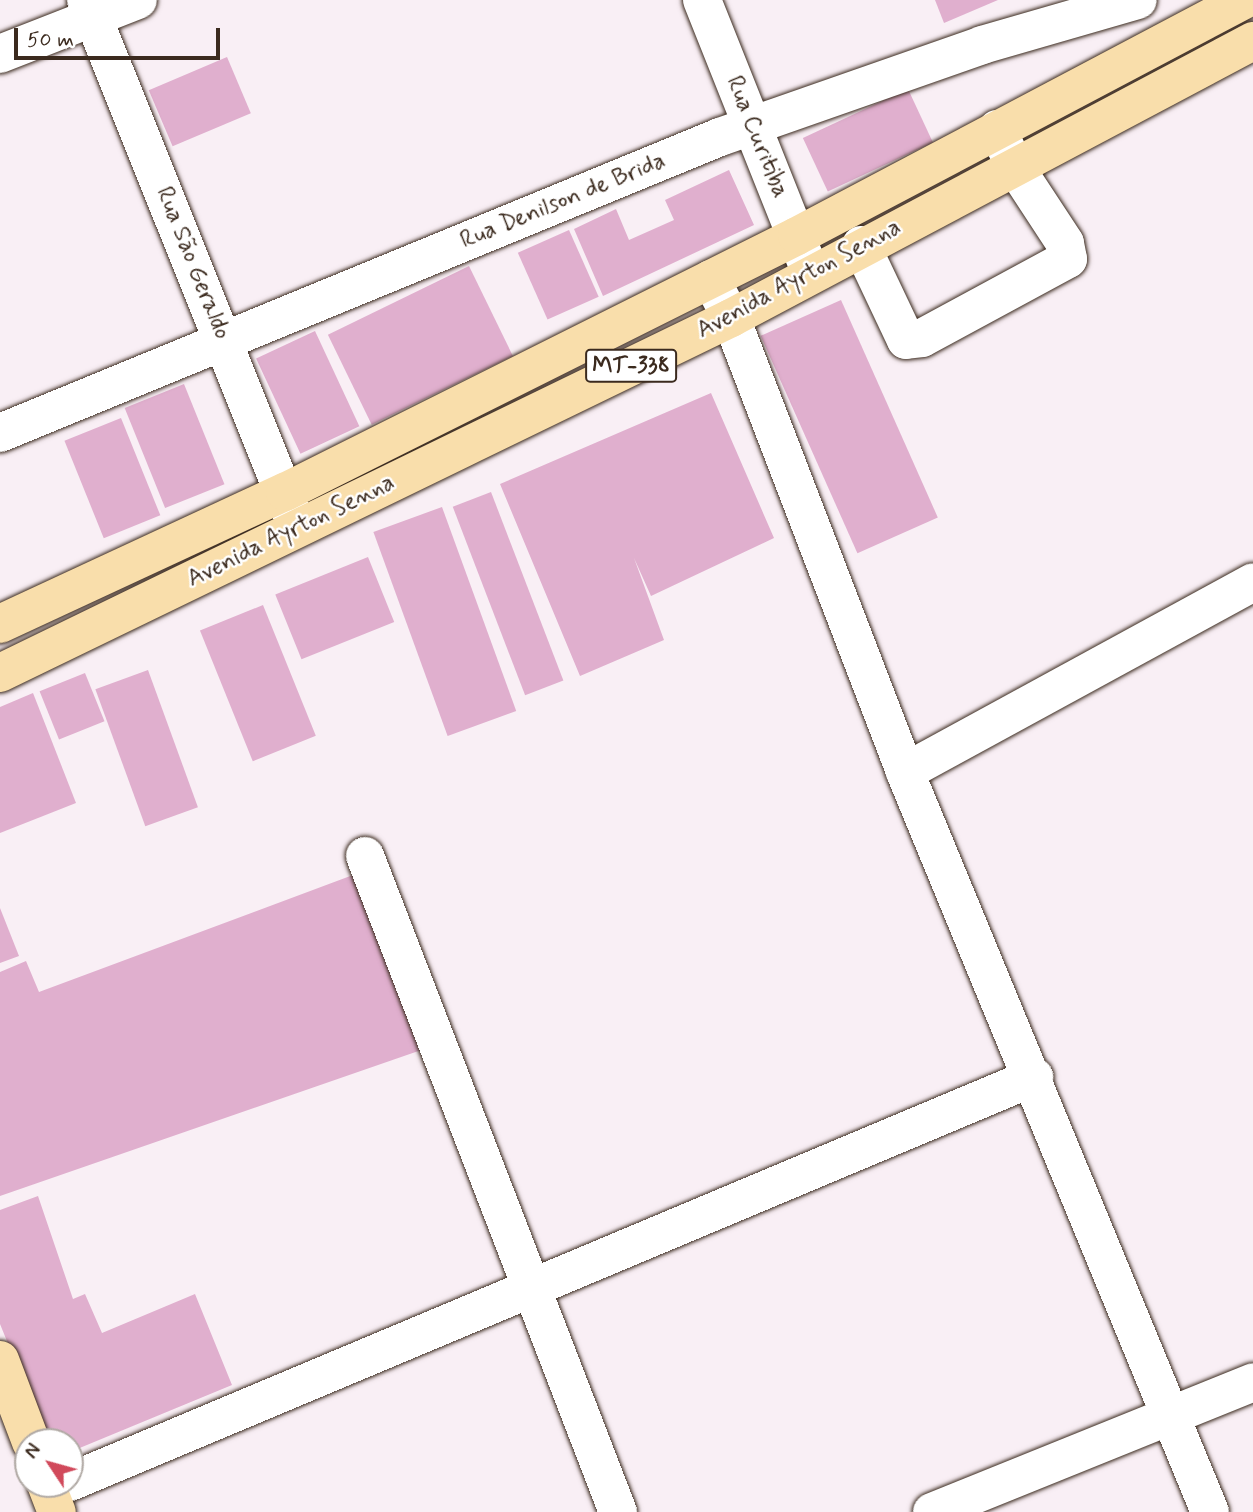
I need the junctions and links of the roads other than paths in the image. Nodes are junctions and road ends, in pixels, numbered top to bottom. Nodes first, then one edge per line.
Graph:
1 (138, 0) edge
2 (702, 0) edge
3 (1138, 0) edge
4 (1244, 0) edge
5 (90, 9) edge
6 (1253, 41) edge
7 (0, 54) edge
8 (752, 125) junction
9 (997, 129) junction
10 (1015, 167) junction
11 (797, 236) junction
12 (861, 246) junction
13 (811, 274) junction
14 (711, 279) junction
15 (731, 318) junction
16 (225, 340) junction
17 (0, 433) edge
18 (285, 492) junction
19 (297, 528) junction
20 (1253, 582) edge
21 (0, 624) edge
22 (0, 673) edge
23 (905, 772) junction
24 (365, 856) dead end
25 (1034, 1077) junction
26 (534, 1290) junction
27 (0, 1360) edge
28 (1253, 1382) edge
29 (1170, 1414) junction
30 (26, 1428) edge
31 (84, 1479) edge
32 (618, 1512) edge
33 (932, 1512) edge
34 (1210, 1512) edge

1 - 5 street
2 - 8 street, Rua Curitiba
3 - 8 street, Rua Denilson de Brida
4 - 9 main road, Avenida Ayrton Senna / MT-338
5 - 7 street
5 - 16 street, Rua São Geraldo
6 - 10 main road, Avenida Ayrton Senna / MT-338
8 - 11 street, Rua Curitiba
8 - 16 street, Rua Denilson de Brida
9 - 10 street
9 - 11 main road, Avenida Ayrton Senna / MT-338
10 - 12 main road, Avenida Ayrton Senna / MT-338
10 - 12 street
11 - 13 street, Rua Curitiba
11 - 14 main road, Avenida Ayrton Senna / MT-338
12 - 13 main road, Avenida Ayrton Senna / MT-338
13 - 15 main road, Avenida Ayrton Senna / MT-338
14 - 15 street
14 - 18 main road, Avenida Ayrton Senna / MT-338
15 - 19 main road, Avenida Ayrton Senna / MT-338
15 - 23 street
16 - 17 street, Rua Denilson de Brida
16 - 18 street, Rua São Geraldo
18 - 19 street, Rua São Geraldo
18 - 21 main road, Avenida Ayrton Senna / MT-338
19 - 22 main road, Avenida Ayrton Senna / MT-338
20 - 23 street
23 - 25 street
24 - 26 street
25 - 26 street
25 - 29 street
26 - 31 street
26 - 32 street
27 - 30 main road
28 - 29 street
29 - 33 street
29 - 34 street

